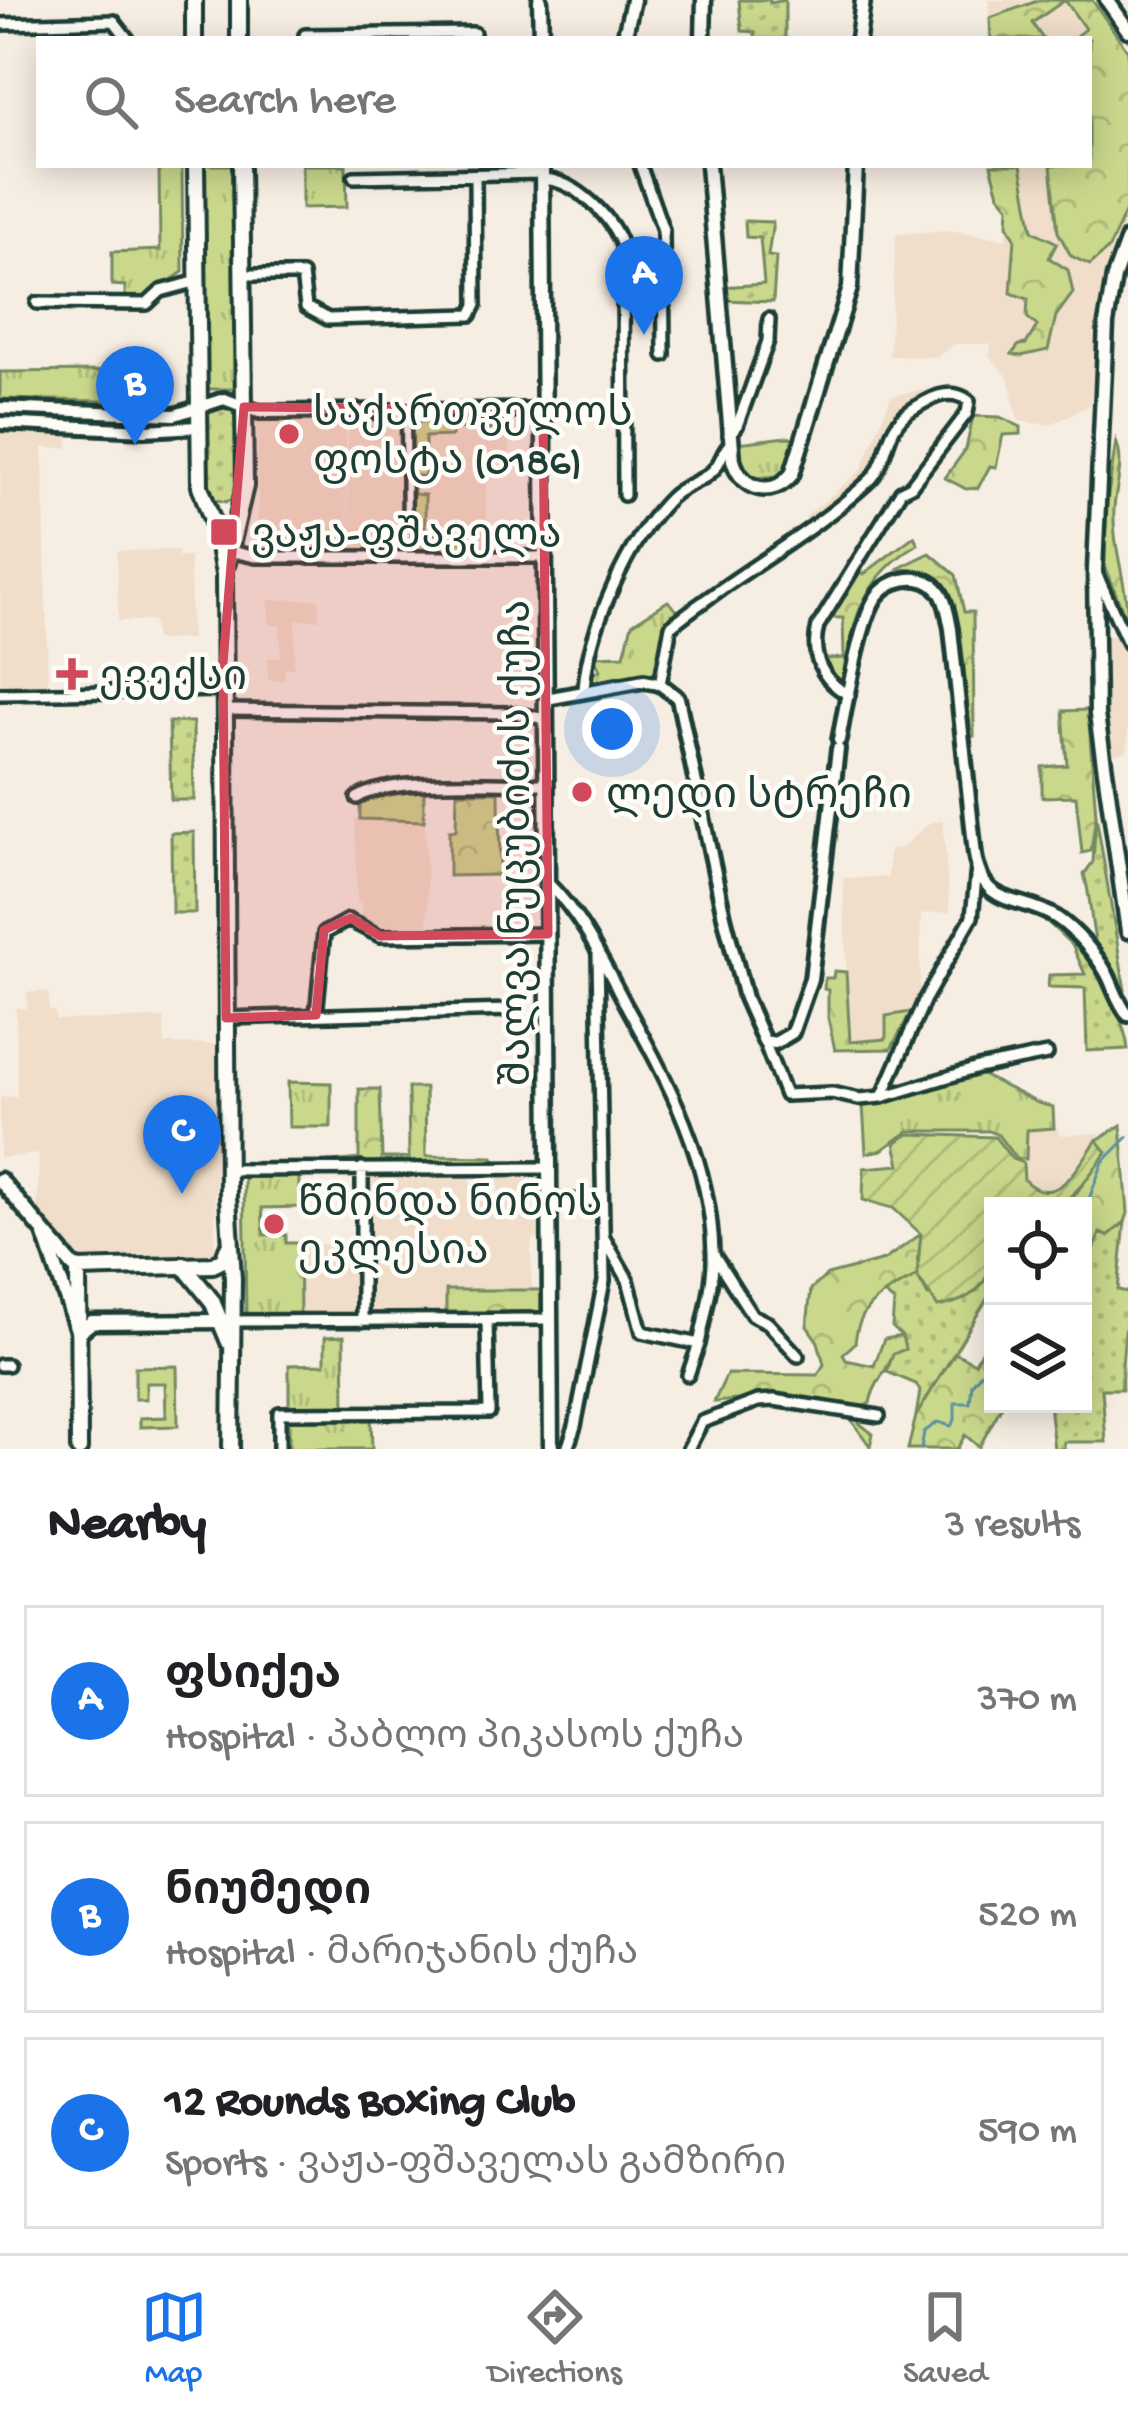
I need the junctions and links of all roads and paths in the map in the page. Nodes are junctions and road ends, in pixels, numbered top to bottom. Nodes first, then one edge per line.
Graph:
1 (194, 0) edge
2 (239, 0) edge
3 (540, 0) edge
4 (633, 0) edge
5 (704, 0) edge
6 (863, 0) edge
7 (1107, 0) edge
8 (0, 24) edge
9 (1128, 30) edge
10 (474, 33) dead end
11 (126, 36) edge
12 (194, 36) edge
13 (239, 36) edge
14 (305, 36) edge
15 (541, 36) edge
16 (625, 36) edge
17 (703, 36) edge
18 (858, 36) edge
19 (196, 168) edge
20 (241, 168) edge
21 (641, 168) edge
22 (709, 168) edge
23 (856, 168) edge
24 (542, 172) edge
25 (475, 175) junction
26 (354, 177) dead end
27 (1128, 239) edge
28 (242, 275) junction
29 (198, 281) junction
30 (37, 303) dead end
31 (769, 319) dead end
32 (664, 355) dead end
33 (244, 407) junction
34 (0, 408) edge
35 (197, 410) junction
36 (544, 410) junction
37 (406, 411) junction
38 (176, 422) junction
39 (0, 423) edge
40 (197, 428) junction
41 (730, 439) junction
42 (624, 495) dead end
43 (202, 499) junction
44 (243, 503) junction
45 (407, 544) dead end
46 (229, 551) junction
47 (544, 557) junction
48 (1095, 570) junction
49 (224, 574) junction
50 (1128, 643) edge
51 (660, 683) junction
52 (584, 689) junction
53 (223, 690) junction
54 (0, 694) edge
55 (849, 695) junction
56 (545, 699) junction
57 (224, 710) junction
58 (546, 719) junction
59 (547, 784) junction
60 (357, 798) dead end
61 (977, 868) junction
62 (547, 882) junction
63 (992, 894) junction
64 (974, 905) junction
65 (1128, 931) edge
66 (548, 934) junction
67 (598, 953) junction
68 (511, 1010) dead end
69 (316, 1015) junction
70 (1128, 1016) edge
71 (226, 1018) junction
72 (764, 1041) junction
73 (1047, 1054) dead end
74 (882, 1097) junction
75 (362, 1168) junction
76 (550, 1168) junction
77 (227, 1170) junction
78 (0, 1180) edge
79 (550, 1200) junction
80 (602, 1201) junction
81 (44, 1232) junction
82 (604, 1238) junction
83 (228, 1244) junction
84 (714, 1256) junction
85 (183, 1265) junction
86 (80, 1268) junction
87 (551, 1319) junction
88 (487, 1320) junction
89 (228, 1321) junction
90 (362, 1321) junction
91 (78, 1333) junction
92 (699, 1343) junction
93 (798, 1356) dead end
94 (688, 1375) dead end
95 (879, 1416) dead end
96 (79, 1449) edge
97 (231, 1449) edge
98 (279, 1449) edge
99 (551, 1449) edge
100 (567, 1449) edge
101 (688, 1449) edge

1 - 12 main road
2 - 13 main road
3 - 15 main road
4 - 16 main road
5 - 17 main road
6 - 18 main road
7 - 9 main road
8 - 11 street
10 - 14 street
19 - 29 main road
20 - 28 main road
21 - 32 street
22 - 41 main road
23 - 41 main road
24 - 25 street
24 - 36 main road, შალვა ნუცუბიძის ქუჩა
24 - 42 street
25 - 26 street
25 - 28 street
27 - 48 main road
28 - 33 main road
29 - 30 street
29 - 35 main road
31 - 41 street
33 - 35 street
33 - 37 street
33 - 44 main road
34 - 38 street
35 - 38 street
35 - 40 main road
36 - 37 street
36 - 47 main road, შალვა ნუცუბიძის ქუჩა
37 - 45 street
38 - 39 street
38 - 40 street
40 - 43 main road
41 - 52 street
43 - 44 main road
43 - 49 main road
44 - 46 main road
46 - 47 street
46 - 49 main road
47 - 56 main road, შალვა ნუცუბიძის ქუჩა
48 - 50 street
48 - 65 main road
49 - 53 main road
51 - 52 street
51 - 55 street
51 - 72 street
52 - 56 street
53 - 54 street
53 - 57 main road
55 - 61 street
55 - 72 street
56 - 58 main road, შალვა ნუცუბიძის ქუჩა
57 - 58 street
57 - 71 main road
58 - 59 main road, შალვა ნუცუბიძის ქუჩა
59 - 60 street
59 - 62 main road, შალვა ნუცუბიძის ქუჩა
61 - 63 street
61 - 64 street
62 - 66 main road, შალვა ნუცუბიძის ქუჩა
62 - 67 street
63 - 64 street
63 - 70 street
64 - 74 street
66 - 69 street
66 - 76 main road, შალვა ნუცუბიძის ქუჩა
67 - 80 street
67 - 84 street
68 - 69 street
69 - 71 street
71 - 77 main road
72 - 74 street
73 - 74 street
75 - 76 street
75 - 77 street
75 - 90 street
76 - 79 main road, შალვა ნუცუბიძის ქუჩა
77 - 83 main road
78 - 81 main road
79 - 80 street
79 - 87 main road, შალვა ნუცუბიძის ქუჩა
80 - 82 street
81 - 86 main road
81 - 91 main road
82 - 92 street
82 - 100 street
83 - 85 main road
83 - 89 main road
84 - 92 street
84 - 93 street
85 - 86 main road
85 - 89 main road
86 - 91 main road
87 - 88 street
87 - 99 main road, შალვა ნუცუბიძის ქუჩა
88 - 90 street
88 - 98 street
89 - 90 street
89 - 91 main road
89 - 97 main road
91 - 96 main road
92 - 94 street
95 - 101 street

